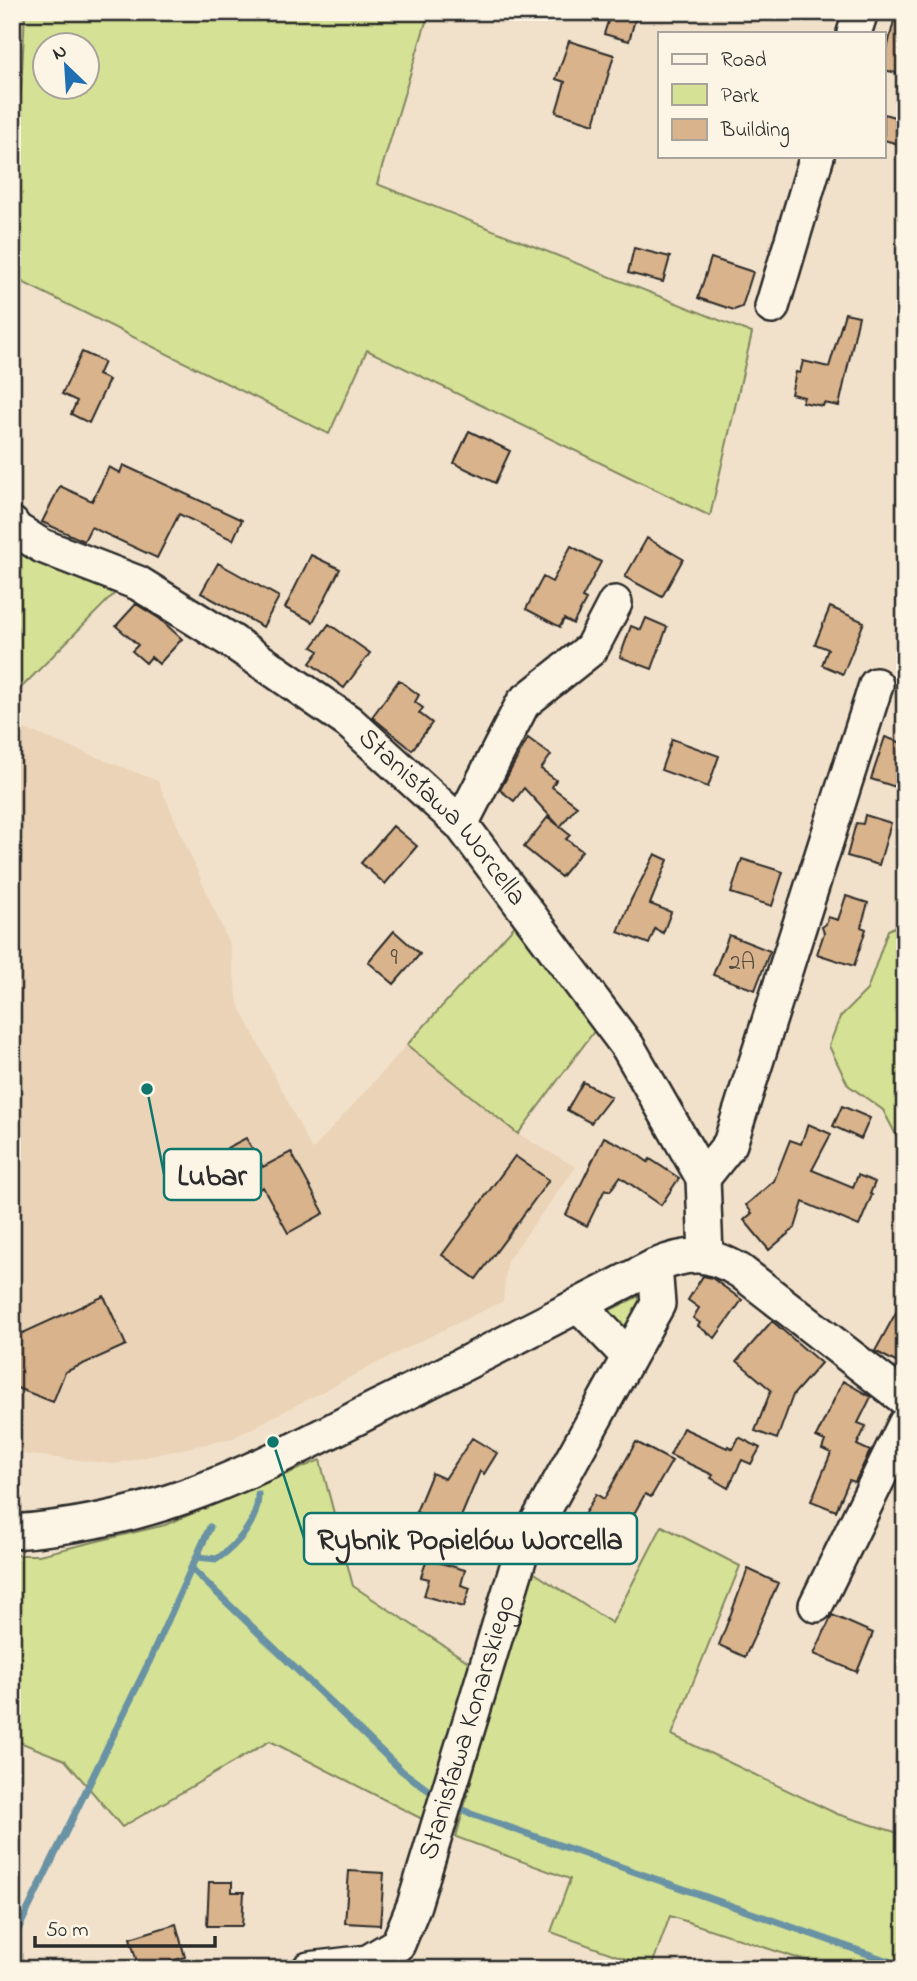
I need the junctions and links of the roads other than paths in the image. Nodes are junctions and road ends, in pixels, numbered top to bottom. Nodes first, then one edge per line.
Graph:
1 (861, 12) edge
2 (855, 32) edge
3 (816, 158) edge
4 (772, 307) dead end
5 (12, 524) edge
6 (615, 603) dead end
7 (876, 685) dead end
8 (461, 824) junction
9 (703, 1178) junction
10 (706, 1256) junction
11 (655, 1266) junction
12 (579, 1305) junction
13 (628, 1356) junction
14 (905, 1399) edge
15 (905, 1424) edge
16 (12, 1532) edge
17 (816, 1605) dead end
18 (309, 1969) edge

1 - 2 street
3 - 4 street
5 - 8 street, Stanisława Worcella
6 - 8 street
7 - 9 street
8 - 9 street, Stanisława Worcella
9 - 10 street, Stanisława Worcella
10 - 11 street
10 - 14 street
11 - 12 street
11 - 13 street, Stanisława Konarskiego
12 - 13 street
12 - 16 street
13 - 18 street, Stanisława Konarskiego
15 - 17 street

